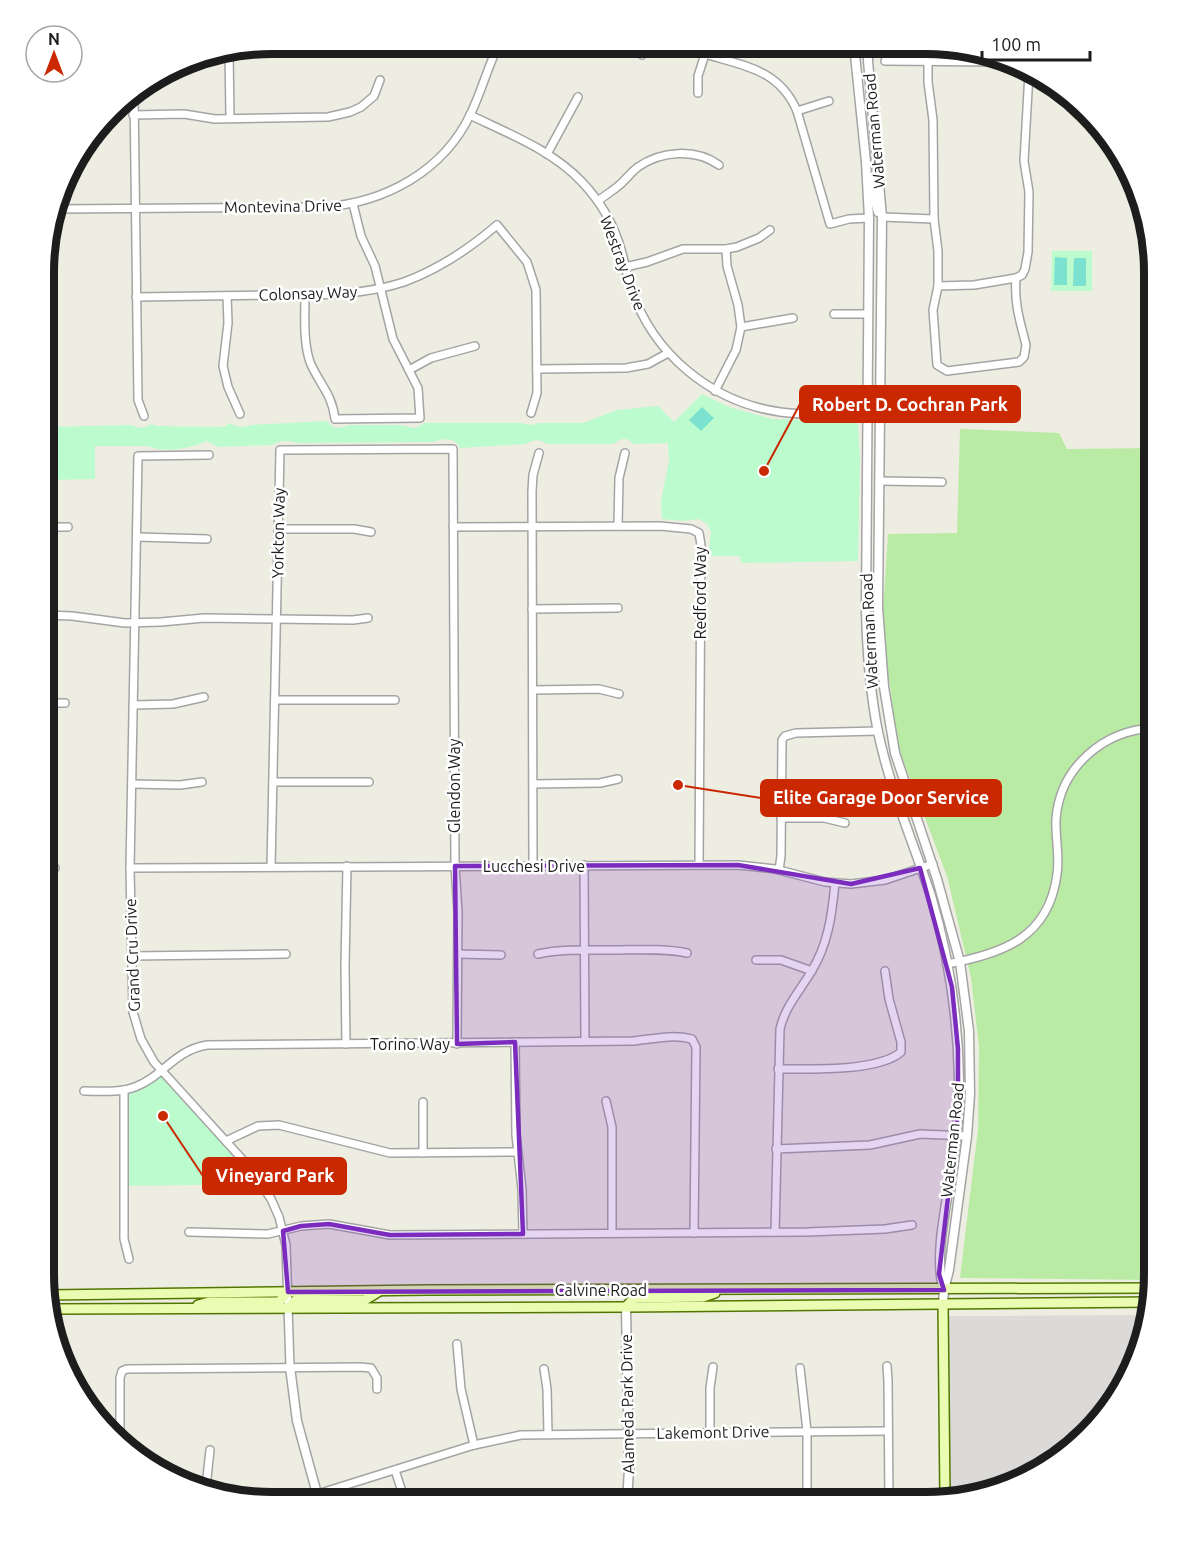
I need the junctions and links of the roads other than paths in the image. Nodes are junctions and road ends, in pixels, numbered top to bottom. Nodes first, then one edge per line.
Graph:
1 (495, 54) edge
2 (705, 54) joint
3 (855, 54) edge
4 (868, 54) edge
5 (229, 58) edge
6 (885, 61) dead end
7 (928, 62) junction
8 (985, 62) edge
9 (380, 80) dead end
10 (1029, 80) edge
11 (698, 93) dead end
12 (578, 97) dead end
13 (829, 101) dead end
14 (134, 103) edge
15 (797, 111) junction
16 (134, 115) junction
17 (470, 115) junction
18 (230, 118) junction
19 (863, 138) junction
20 (547, 154) junction
21 (719, 165) dead end
22 (597, 201) junction
23 (353, 204) junction
24 (135, 208) junction
25 (64, 209) edge
26 (882, 217) junction
27 (869, 218) junction
28 (934, 219) junction
29 (770, 230) dead end
30 (726, 249) junction
31 (625, 267) junction
32 (1016, 278) junction
33 (938, 286) junction
34 (380, 288) junction
35 (305, 295) junction
36 (227, 296) junction
37 (136, 297) junction
38 (834, 314) dead end
39 (867, 314) junction
40 (793, 318) dead end
41 (741, 327) junction
42 (475, 346) dead end
43 (668, 353) junction
44 (537, 369) junction
45 (410, 370) junction
46 (715, 391) junction
47 (531, 413) dead end
48 (868, 413) junction
49 (240, 414) dead end
50 (880, 414) junction
51 (144, 416) dead end
52 (539, 453) dead end
53 (624, 453) dead end
54 (209, 455) dead end
55 (880, 482) junction
56 (942, 482) dead end
57 (68, 526) dead end
58 (618, 526) junction
59 (54, 527) edge
60 (453, 527) junction
61 (532, 527) junction
62 (278, 529) junction
63 (370, 532) dead end
64 (137, 537) junction
65 (207, 539) dead end
66 (532, 609) junction
67 (618, 609) dead end
68 (54, 616) edge
69 (368, 618) dead end
70 (276, 619) junction
71 (134, 622) junction
72 (533, 690) junction
73 (619, 694) dead end
74 (204, 696) dead end
75 (275, 700) junction
76 (395, 700) dead end
77 (54, 703) edge
78 (65, 703) dead end
79 (133, 705) junction
80 (1144, 729) edge
81 (878, 731) junction
82 (618, 779) dead end
83 (202, 782) dead end
84 (273, 782) junction
85 (369, 782) dead end
86 (132, 784) junction
87 (533, 784) junction
88 (781, 818) junction
89 (845, 823) dead end
90 (933, 864) junction
91 (584, 865) junction
92 (699, 865) junction
93 (347, 866) junction
94 (455, 866) junction
95 (533, 866) junction
96 (271, 867) junction
97 (130, 868) junction
98 (920, 868) junction
99 (779, 870) junction
100 (835, 883) junction
101 (584, 950) junction
102 (687, 953) dead end
103 (286, 954) dead end
104 (458, 954) junction
105 (537, 954) dead end
106 (501, 955) dead end
107 (131, 956) junction
108 (756, 960) dead end
109 (960, 962) junction
110 (947, 964) junction
111 (812, 971) junction
112 (885, 971) dead end
113 (585, 1040) junction
114 (515, 1042) junction
115 (346, 1044) junction
116 (457, 1044) junction
117 (778, 1069) junction
118 (161, 1070) junction
119 (124, 1090) junction
120 (84, 1091) dead end
121 (606, 1101) dead end
122 (423, 1102) dead end
123 (955, 1135) junction
124 (967, 1136) junction
125 (226, 1141) junction
126 (776, 1149) junction
127 (517, 1152) junction
128 (423, 1153) junction
129 (912, 1225) dead end
130 (189, 1232) dead end
131 (283, 1232) junction
132 (775, 1232) junction
133 (612, 1233) junction
134 (694, 1233) junction
135 (523, 1234) junction
136 (129, 1259) dead end
137 (1144, 1288) edge
138 (726, 1290) junction
139 (944, 1290) junction
140 (380, 1291) junction
141 (288, 1292) junction
142 (55, 1295) edge
143 (1142, 1302) edge
144 (944, 1304) junction
145 (626, 1307) junction
146 (57, 1308) edge
147 (190, 1308) junction
148 (288, 1308) junction
149 (457, 1344) dead end
150 (886, 1366) dead end
151 (290, 1367) junction
152 (713, 1367) dead end
153 (800, 1368) dead end
154 (544, 1370) dead end
155 (377, 1389) dead end
156 (120, 1430) edge
157 (807, 1431) junction
158 (888, 1431) junction
159 (629, 1433) junction
160 (710, 1433) junction
161 (548, 1434) junction
162 (474, 1445) junction
163 (210, 1450) dead end
164 (395, 1470) junction
165 (207, 1482) edge
166 (945, 1491) edge
167 (317, 1492) edge
168 (332, 1492) edge
169 (402, 1492) edge
170 (627, 1492) edge
171 (807, 1492) edge
172 (889, 1492) edge

1 - 17 street, Montevina Drive
2 - 11 street
2 - 15 street
3 - 19 street, Waterman Road
4 - 26 street, Waterman Road
5 - 18 street
6 - 7 street
7 - 8 street
7 - 28 street
9 - 18 street
10 - 32 street
12 - 20 street
13 - 15 street
14 - 16 street
15 - 27 street
16 - 18 street
16 - 24 street
17 - 20 street, Westray Drive
17 - 23 street, Montevina Drive
19 - 26 street, Waterman Road
19 - 27 street, Waterman Road
20 - 22 street, Westray Drive
21 - 22 street
22 - 31 street, Westray Drive
23 - 24 street, Montevina Drive
23 - 34 street
24 - 25 street, Montevina Drive
24 - 37 street
26 - 28 street
26 - 50 street, Waterman Road
27 - 39 street, Waterman Road
28 - 33 street
29 - 30 street
30 - 31 street
30 - 41 street
31 - 43 street, Westray Drive
32 - 33 street
32 - 33 street
34 - 35 street, Colonsay Way
34 - 44 street, Colonsay Way
34 - 45 street
35 - 36 street, Colonsay Way
35 - 45 street
36 - 37 street, Colonsay Way
36 - 49 street
37 - 51 street
38 - 39 street
39 - 48 street, Waterman Road
40 - 41 street
41 - 46 street
42 - 45 street
43 - 44 street
43 - 46 street, Westray Drive
44 - 47 street
46 - 48 street, Westray Drive
48 - 50 street, Westray Drive
48 - 81 street, Waterman Road
50 - 55 street, Waterman Road
52 - 61 street
53 - 58 street
54 - 64 street, Grand Cru Drive
55 - 56 street
55 - 90 street, Waterman Road
57 - 59 street
58 - 61 street, Redford Way
58 - 92 street, Redford Way
60 - 61 street, Redford Way
60 - 62 street, Yorkton Way
60 - 94 street, Glendon Way
61 - 66 street
62 - 63 street
62 - 70 street, Yorkton Way
64 - 65 street
64 - 71 street, Grand Cru Drive
66 - 67 street
66 - 72 street
68 - 71 street
69 - 70 street
70 - 71 street
70 - 75 street, Yorkton Way
71 - 79 street, Grand Cru Drive
72 - 73 street
72 - 87 street
74 - 79 street
75 - 76 street
75 - 84 street, Yorkton Way
77 - 78 street
79 - 86 street, Grand Cru Drive
80 - 109 street
81 - 88 street
81 - 98 street, Waterman Road
82 - 87 street
83 - 86 street
84 - 85 street
84 - 96 street, Yorkton Way
86 - 97 street, Grand Cru Drive
87 - 95 street
88 - 89 street
88 - 99 street
90 - 98 street, Lucchesi Drive
90 - 109 street, Waterman Road
91 - 92 street, Lucchesi Drive
91 - 95 street, Lucchesi Drive
91 - 101 street
92 - 99 street, Lucchesi Drive
93 - 94 street, Lucchesi Drive
93 - 96 street, Lucchesi Drive
93 - 115 street
94 - 95 street, Lucchesi Drive
94 - 104 street, Glendon Way
96 - 97 street, Lucchesi Drive
97 - 107 street, Grand Cru Drive
98 - 100 street, Lucchesi Drive
98 - 110 street, Waterman Road
99 - 100 street, Lucchesi Drive
100 - 111 street
101 - 102 street
101 - 105 street
101 - 113 street
103 - 107 street
104 - 106 street
104 - 116 street, Glendon Way
107 - 118 street, Grand Cru Drive
108 - 111 street
109 - 110 street
109 - 124 street, Waterman Road
110 - 123 street, Waterman Road
111 - 117 street
112 - 117 street
113 - 114 street, Torino Way
113 - 134 street, Torino Way
114 - 116 street, Torino Way
114 - 127 street
115 - 116 street, Torino Way
115 - 118 street, Torino Way
117 - 126 street
118 - 119 street, Torino Way
118 - 125 street, Grand Cru Drive
119 - 120 street, Torino Way
119 - 136 street
121 - 133 street
122 - 128 street
123 - 124 street
123 - 126 street
123 - 139 street, Waterman Road
124 - 139 street, Waterman Road
125 - 128 street
125 - 131 street, Grand Cru Drive
126 - 132 street
127 - 128 street
127 - 135 street
129 - 132 street
130 - 131 street
131 - 135 street
131 - 141 street, Grand Cru Drive
132 - 134 street
133 - 134 street
133 - 135 street
137 - 139 main road, Calvine Road
138 - 139 main road, Calvine Road
138 - 140 main road, Calvine Road
138 - 145 main road
139 - 144 street, Waterman Road
140 - 141 main road, Calvine Road
140 - 148 main road
141 - 142 main road, Calvine Road
141 - 147 main road
141 - 148 street, Grand Cru Drive
143 - 144 main road, Calvine Road
144 - 145 main road, Calvine Road
144 - 166 main road, Waterman Road
145 - 148 main road, Calvine Road
145 - 159 street, Alameda Park Drive
146 - 147 main road, Calvine Road
147 - 148 main road, Calvine Road
148 - 151 street, Grand Cru Drive
149 - 162 street
150 - 158 street
151 - 155 street
151 - 156 street
151 - 167 street
152 - 160 street
153 - 157 street
154 - 161 street
157 - 158 street, Lakemont Drive
157 - 160 street, Lakemont Drive
157 - 171 street
158 - 172 street
159 - 160 street, Lakemont Drive
159 - 161 street, Lakemont Drive
159 - 170 street, Alameda Park Drive
161 - 162 street, Lakemont Drive
162 - 164 street, Lakemont Drive
163 - 165 street
164 - 168 street, Lakemont Drive
164 - 169 street

